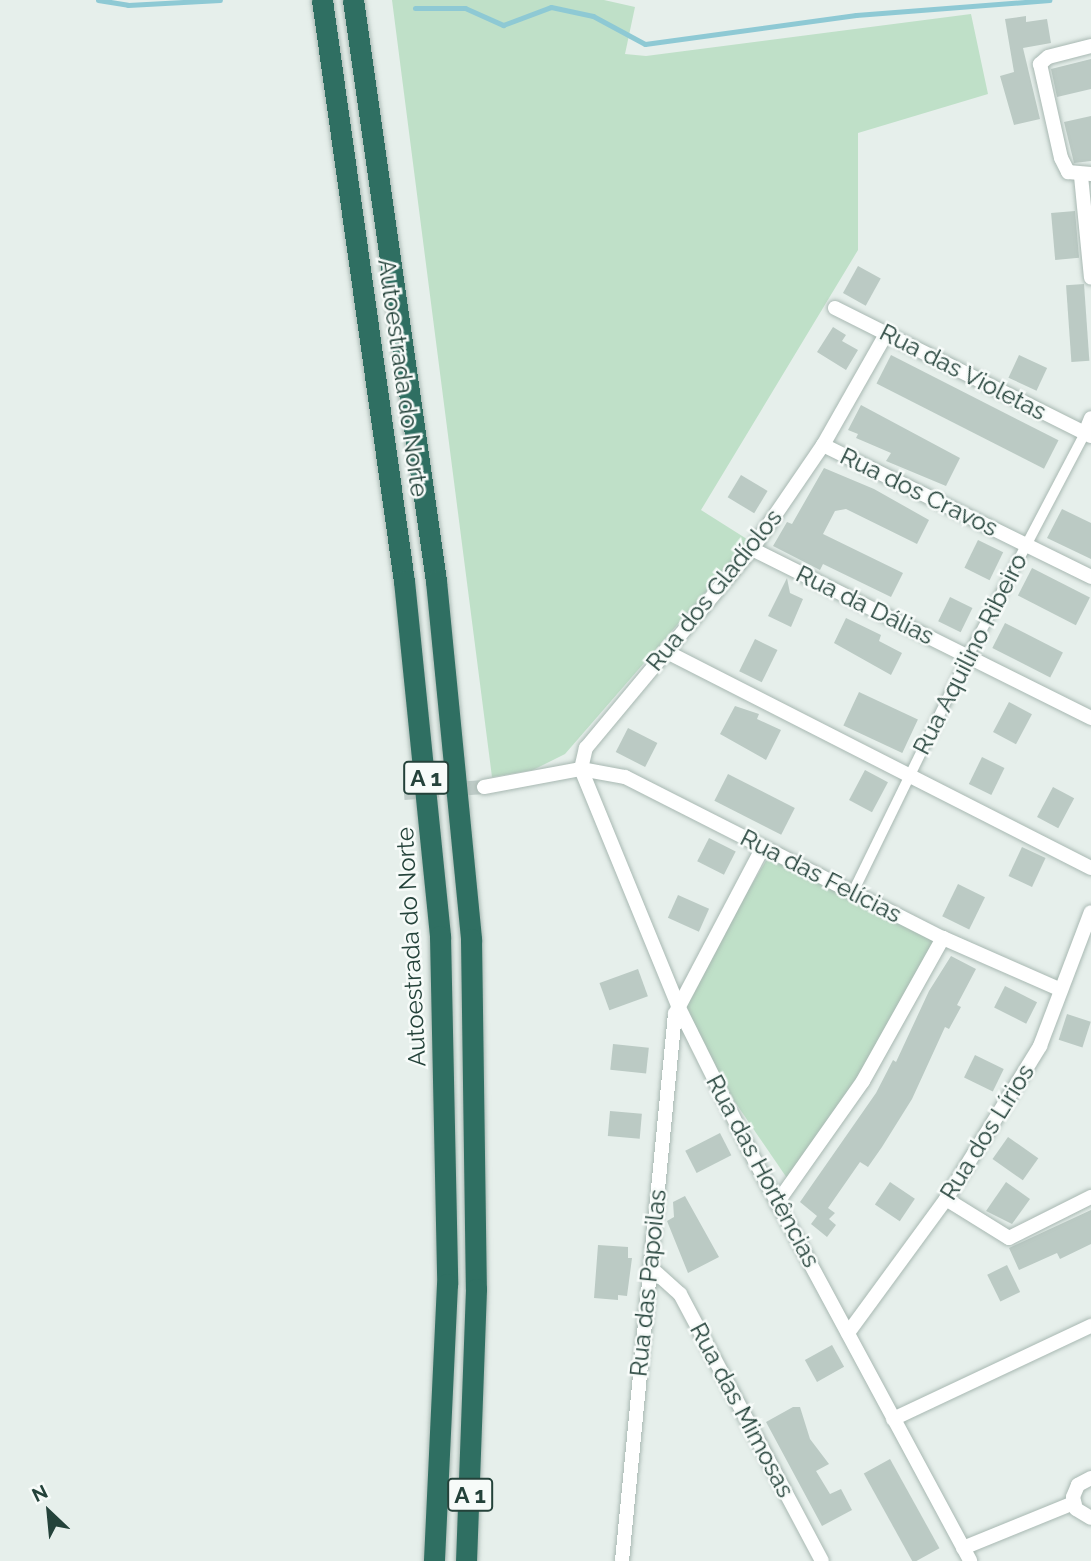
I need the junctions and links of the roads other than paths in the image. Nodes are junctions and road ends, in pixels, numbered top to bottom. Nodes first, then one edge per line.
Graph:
1 (322, 0) edge
2 (353, 0) edge
3 (1091, 47) edge
4 (1086, 175) edge
5 (1091, 278) edge
6 (835, 308) dead end
7 (886, 334) junction
8 (1091, 418) edge
9 (1088, 434) edge
10 (823, 445) junction
11 (1025, 545) junction
12 (752, 549) junction
13 (1091, 577) edge
14 (665, 651) junction
15 (968, 656) junction
16 (1091, 718) edge
17 (581, 769) junction
18 (910, 775) junction
19 (484, 787) tunnel mouth
20 (762, 847) junction
21 (1091, 868) edge
22 (853, 892) junction
23 (1091, 912) edge
24 (943, 937) junction
25 (1059, 989) junction
26 (678, 1006) junction
27 (1091, 1197) edge
28 (946, 1199) junction
29 (777, 1203) junction
30 (651, 1268) junction
31 (1091, 1326) edge
32 (848, 1333) junction
33 (893, 1419) junction
34 (1091, 1478) edge
35 (1074, 1503) junction
36 (1091, 1518) edge
37 (967, 1555) edge
38 (434, 1561) edge
39 (466, 1561) edge
40 (622, 1561) edge
41 (822, 1561) edge

1 - 38 highway, Autoestrada do Norte / A 1
2 - 39 highway, Autoestrada do Norte / A 1
3 - 4 street
4 - 5 street
6 - 7 street, Rua das Violetas
7 - 9 street, Rua das Violetas
7 - 10 street, Rua dos Gladíolos
8 - 9 street, Rua Aquilino Ribeiro
9 - 11 street, Rua Aquilino Ribeiro
10 - 11 street, Rua dos Cravos
10 - 12 street, Rua dos Gladíolos
11 - 13 street, Rua dos Cravos
11 - 15 street, Rua Aquilino Ribeiro
12 - 14 street, Rua dos Gladíolos
12 - 15 street, Rua da Dálias
14 - 17 street, Rua dos Gladíolos
14 - 18 street
15 - 16 street, Rua da Dálias
15 - 18 street, Rua Aquilino Ribeiro
17 - 19 street
17 - 20 street, Rua das Felícias
17 - 26 street, Rua das Hortências
18 - 21 street
18 - 22 street, Rua Aquilino Ribeiro
20 - 22 street, Rua das Felícias
20 - 26 street
22 - 24 street, Rua das Felícias
23 - 25 street, Rua dos Lírios
24 - 25 street, Rua das Felícias
24 - 29 street
25 - 28 street, Rua dos Lírios
26 - 29 street, Rua das Hortências
26 - 30 street, Rua das Papoilas
27 - 28 street
28 - 32 street, Rua dos Lírios
29 - 32 street, Rua das Hortências
30 - 40 street, Rua das Papoilas
30 - 41 street, Rua das Mimosas
31 - 33 street
32 - 33 street, Rua das Hortências
33 - 37 street, Rua das Hortências
34 - 35 street
35 - 36 street
35 - 37 street

